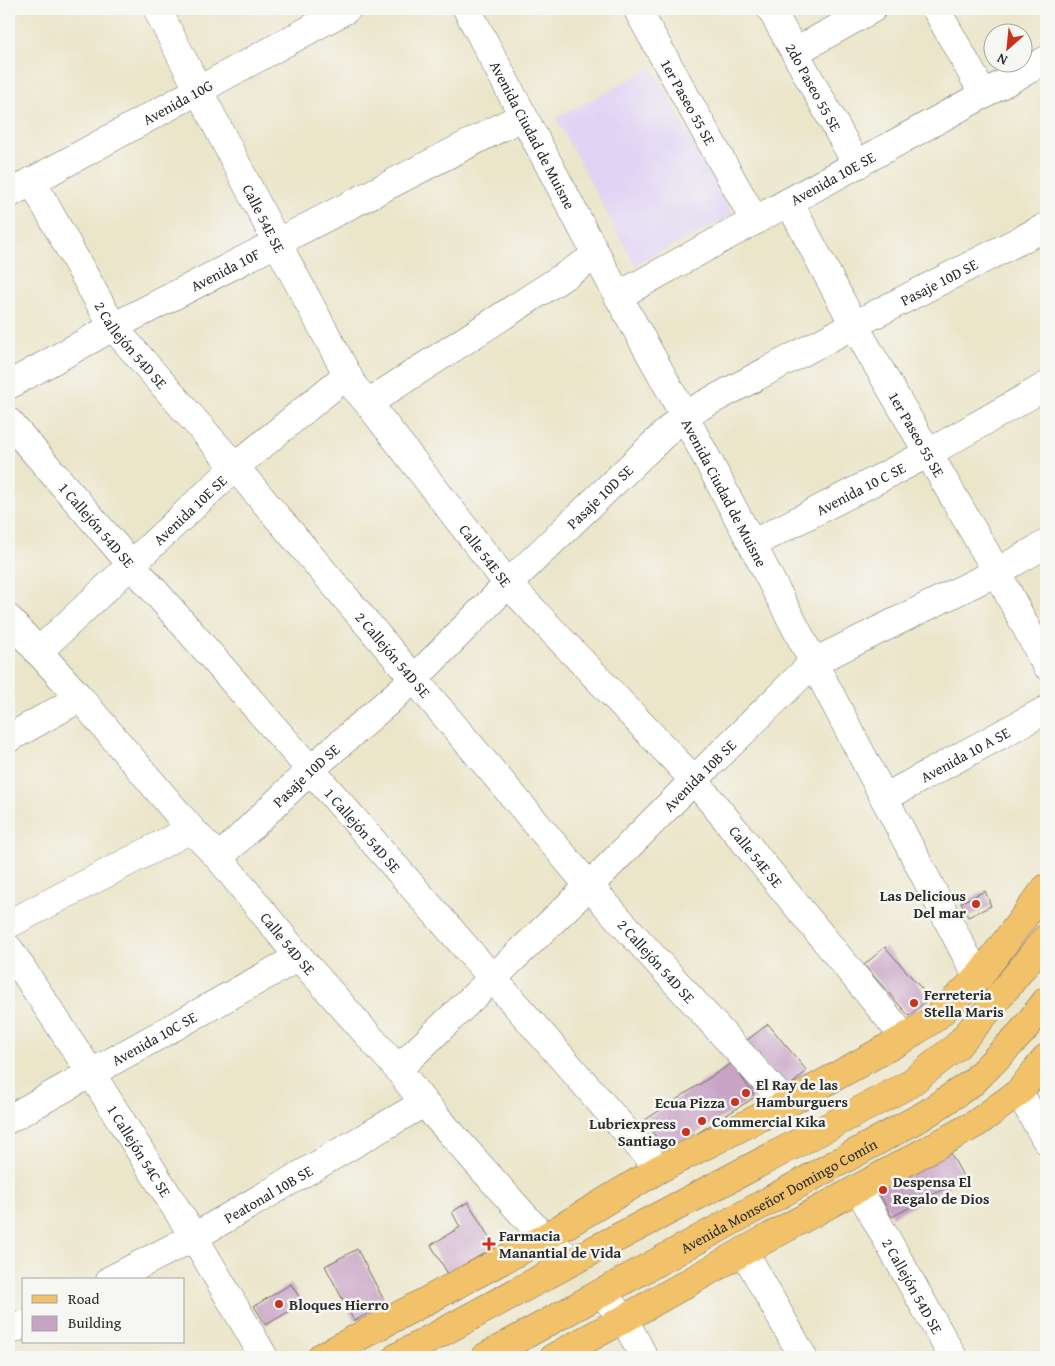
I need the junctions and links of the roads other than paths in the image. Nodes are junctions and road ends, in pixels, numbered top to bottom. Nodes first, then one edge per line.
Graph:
1 (157, 9) edge
2 (347, 9) edge
3 (467, 9) edge
4 (637, 9) edge
5 (771, 9) edge
6 (872, 9) edge
7 (936, 9) edge
8 (795, 52) junction
9 (1046, 60) edge
10 (198, 90) junction
11 (984, 95) junction
12 (523, 116) junction
13 (857, 165) junction
14 (20, 187) edge
15 (789, 202) junction
16 (755, 221) junction
17 (1046, 227) edge
18 (277, 243) junction
19 (597, 255) junction
20 (618, 296) junction
21 (854, 325) junction
22 (113, 327) junction
23 (348, 375) junction
24 (9, 385) edge
25 (1046, 386) edge
26 (368, 403) junction
27 (684, 415) junction
28 (9, 422) edge
29 (927, 454) junction
30 (235, 467) junction
31 (752, 544) junction
32 (1046, 544) edge
33 (131, 564) junction
34 (997, 572) junction
35 (508, 584) junction
36 (9, 619) edge
37 (38, 652) junction
38 (814, 662) junction
39 (1046, 665) edge
40 (414, 679) junction
41 (80, 698) junction
42 (1046, 710) edge
43 (9, 738) edge
44 (310, 770) junction
45 (694, 780) junction
46 (884, 798) junction
47 (191, 829) junction
48 (219, 858) junction
49 (589, 886) junction
50 (1046, 888) edge
51 (9, 924) edge
52 (1046, 938) edge
53 (9, 949) edge
54 (299, 957) junction
55 (493, 978) junction
56 (978, 978) junction
57 (1046, 1001) edge
58 (905, 1038) junction
59 (1046, 1058) edge
60 (398, 1069) junction
61 (92, 1073) junction
62 (1019, 1092) junction
63 (424, 1103) junction
64 (786, 1104) junction
65 (9, 1119) edge
66 (1046, 1140) edge
67 (659, 1169) junction
68 (858, 1188) junction
69 (194, 1237) junction
70 (544, 1238) junction
71 (744, 1251) junction
72 (573, 1261) junction
73 (114, 1278) edge
74 (601, 1293) junction
75 (624, 1319) junction
76 (22, 1325) edge
77 (9, 1331) edge
78 (264, 1357) edge
79 (321, 1357) edge
80 (398, 1357) edge
81 (484, 1357) edge
82 (554, 1357) edge
83 (644, 1357) edge
84 (803, 1357) edge
85 (953, 1357) edge

1 - 10 street, Calle 54E SE
2 - 10 street, Avenida 10G
3 - 12 street, Avenida Ciudad de Muisne
4 - 16 street, 1er Paseo 55 SE
5 - 8 street, 2do Paseo 55 SE
6 - 8 street
7 - 11 street
8 - 13 street, 2do Paseo 55 SE
9 - 11 street, Avenida 10E SE
10 - 14 street, Avenida 10G
10 - 18 street, Calle 54E SE
11 - 13 street, Avenida 10E SE
12 - 18 street, Avenida 10F
12 - 19 street, Avenida Ciudad de Muisne
13 - 15 street, Avenida 10E SE
14 - 22 street, 2 Callejón 54D SE
15 - 16 street, Avenida 10E SE
15 - 21 street, 1er Paseo 55 SE
16 - 20 street, Avenida 10E SE
17 - 21 street, Pasaje 10D SE
18 - 22 street, Avenida 10F
18 - 23 street, Calle 54E SE
19 - 20 street, Avenida Ciudad de Muisne
19 - 26 street
20 - 27 street, Avenida Ciudad de Muisne
21 - 27 street, Pasaje 10D SE
21 - 29 street, 1er Paseo 55 SE
22 - 24 street, Avenida 10F
22 - 30 street, 2 Callejón 54D SE
23 - 26 street, Calle 54E SE
23 - 30 street, Avenida 10E SE
25 - 29 street, Avenida 10 C SE
26 - 35 street, Calle 54E SE
27 - 31 street, Avenida Ciudad de Muisne
27 - 35 street, Pasaje 10D SE
28 - 33 street, 1 Callejón 54D SE
29 - 31 street, Avenida 10 C SE
29 - 34 street, 1er Paseo 55 SE
30 - 33 street, Avenida 10E SE
30 - 40 street, 2 Callejón 54D SE
31 - 38 street, Avenida Ciudad de Muisne
32 - 34 street, Avenida 10B SE
33 - 37 street, Avenida 10E SE
33 - 44 street, 1 Callejón 54D SE
34 - 38 street, Avenida 10B SE
34 - 39 street, 1er Paseo 55 SE
35 - 40 street, Pasaje 10D SE
35 - 45 street, Calle 54E SE
36 - 37 street, Calle 54D SE
37 - 41 street, Calle 54D SE
38 - 45 street, Avenida 10B SE
38 - 46 street, Avenida Ciudad de Muisne
40 - 44 street, Pasaje 10D SE
40 - 49 street, 2 Callejón 54D SE
41 - 43 street
41 - 47 street, Calle 54D SE
42 - 46 street, Avenida 10 A SE
44 - 48 street, Pasaje 10D SE
44 - 55 street, 1 Callejón 54D SE
45 - 49 street, Avenida 10B SE
45 - 58 street, Calle 54E SE
46 - 56 street, Avenida Ciudad de Muisne
47 - 48 street, Calle 54D SE
47 - 51 street
48 - 54 street, Calle 54D SE
49 - 55 street, Avenida 10B SE
49 - 64 street, 2 Callejón 54D SE
50 - 56 main road
52 - 72 main road
53 - 61 street, 1 Callejón 54C SE
54 - 60 street, Calle 54D SE
54 - 61 street, Avenida 10C SE
55 - 60 street, Avenida 10B SE
55 - 67 street, 1 Callejón 54D SE
56 - 58 main road
57 - 74 main road, Avenida Monseñor Domingo Comín
58 - 64 main road
59 - 62 main road, Avenida Monseñor Domingo Comín
60 - 63 street, Calle 54D SE
61 - 65 street, Avenida 10C SE
61 - 69 street, 1 Callejón 54C SE
62 - 66 street
62 - 68 main road, Avenida Monseñor Domingo Comín
63 - 69 street, Peatonal 10B SE
63 - 70 street, Calle 54D SE
64 - 67 main road
67 - 70 main road
68 - 71 main road, Avenida Monseñor Domingo Comín
68 - 85 street, 2 Callejón 54D SE
69 - 73 street, Peatonal 10B SE
69 - 78 street, 1 Callejón 54C SE
70 - 72 street, Calle 54D SE
70 - 79 main road
71 - 75 main road, Avenida Monseñor Domingo Comín
71 - 84 street
72 - 80 main road
74 - 75 street
74 - 81 main road, Avenida Monseñor Domingo Comín
75 - 82 main road, Avenida Monseñor Domingo Comín
75 - 83 street
76 - 77 street

